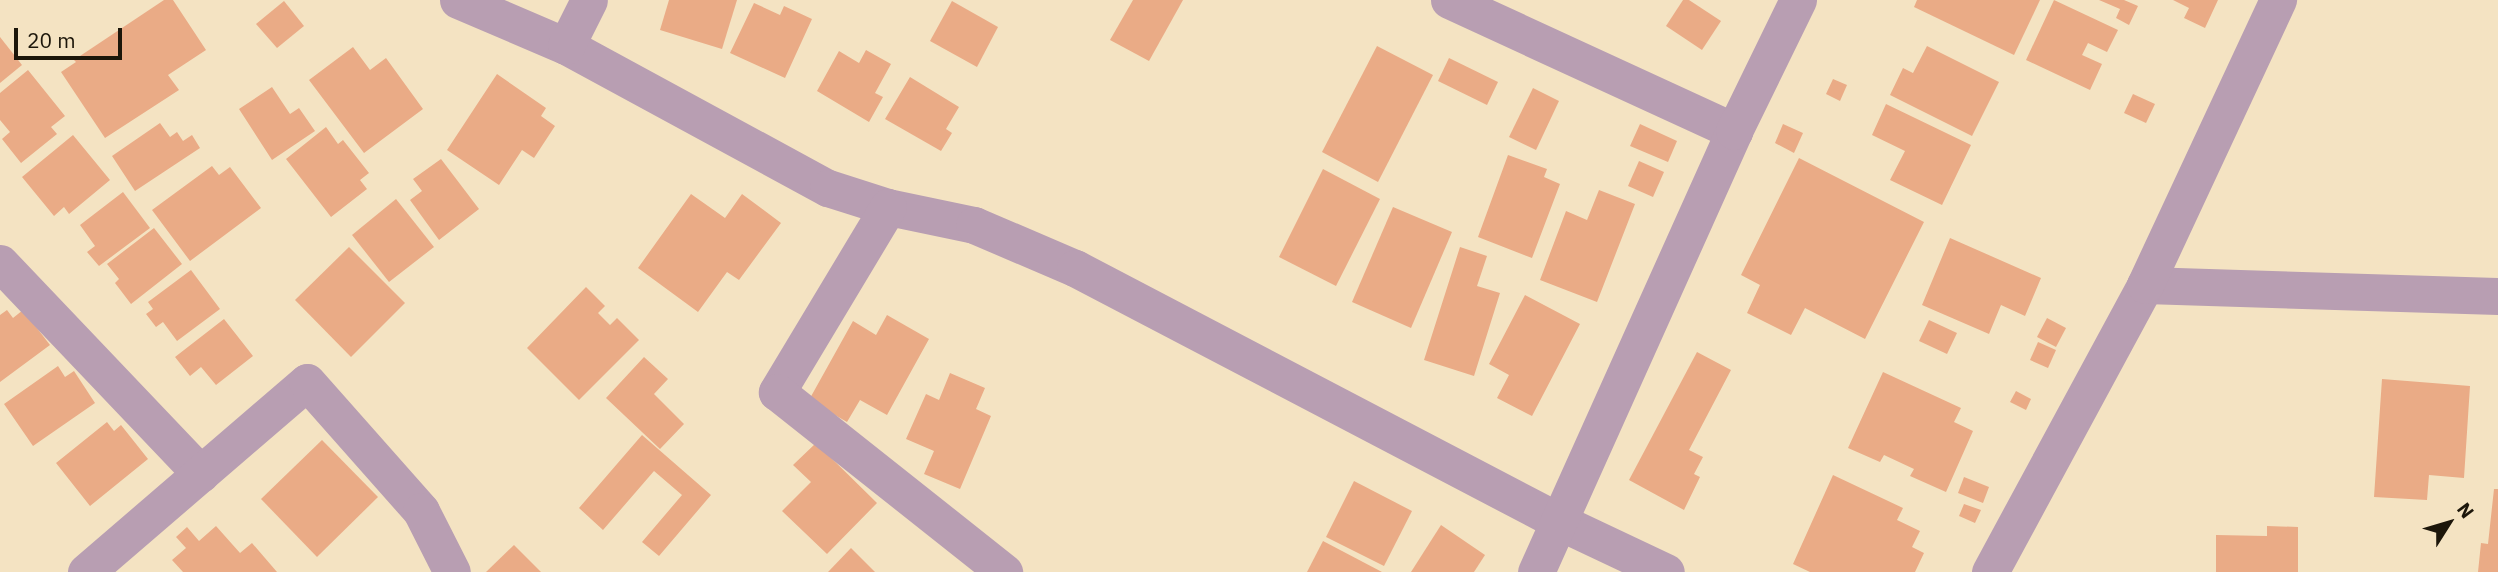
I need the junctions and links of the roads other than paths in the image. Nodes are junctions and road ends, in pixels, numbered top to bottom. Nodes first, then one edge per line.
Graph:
1 (458, 0) edge
2 (589, 0) edge
3 (1449, 0) edge
4 (1798, 0) edge
5 (2278, 0) edge
6 (566, 46) junction
7 (1734, 131) junction
8 (888, 207) junction
9 (0, 263) edge
10 (2145, 285) junction
11 (2498, 296) edge
12 (201, 474) junction
13 (1560, 522) junction
14 (86, 572) edge
15 (452, 572) edge
16 (1004, 572) edge
17 (1536, 572) edge
18 (1666, 572) edge
19 (1990, 572) edge

1 - 6 street
2 - 6 street
3 - 7 street
4 - 7 street
5 - 10 street
6 - 8 street
7 - 13 street
8 - 13 street
8 - 16 street
9 - 12 street
10 - 11 street
10 - 19 street
12 - 14 street
12 - 15 street
13 - 17 street
13 - 18 street

